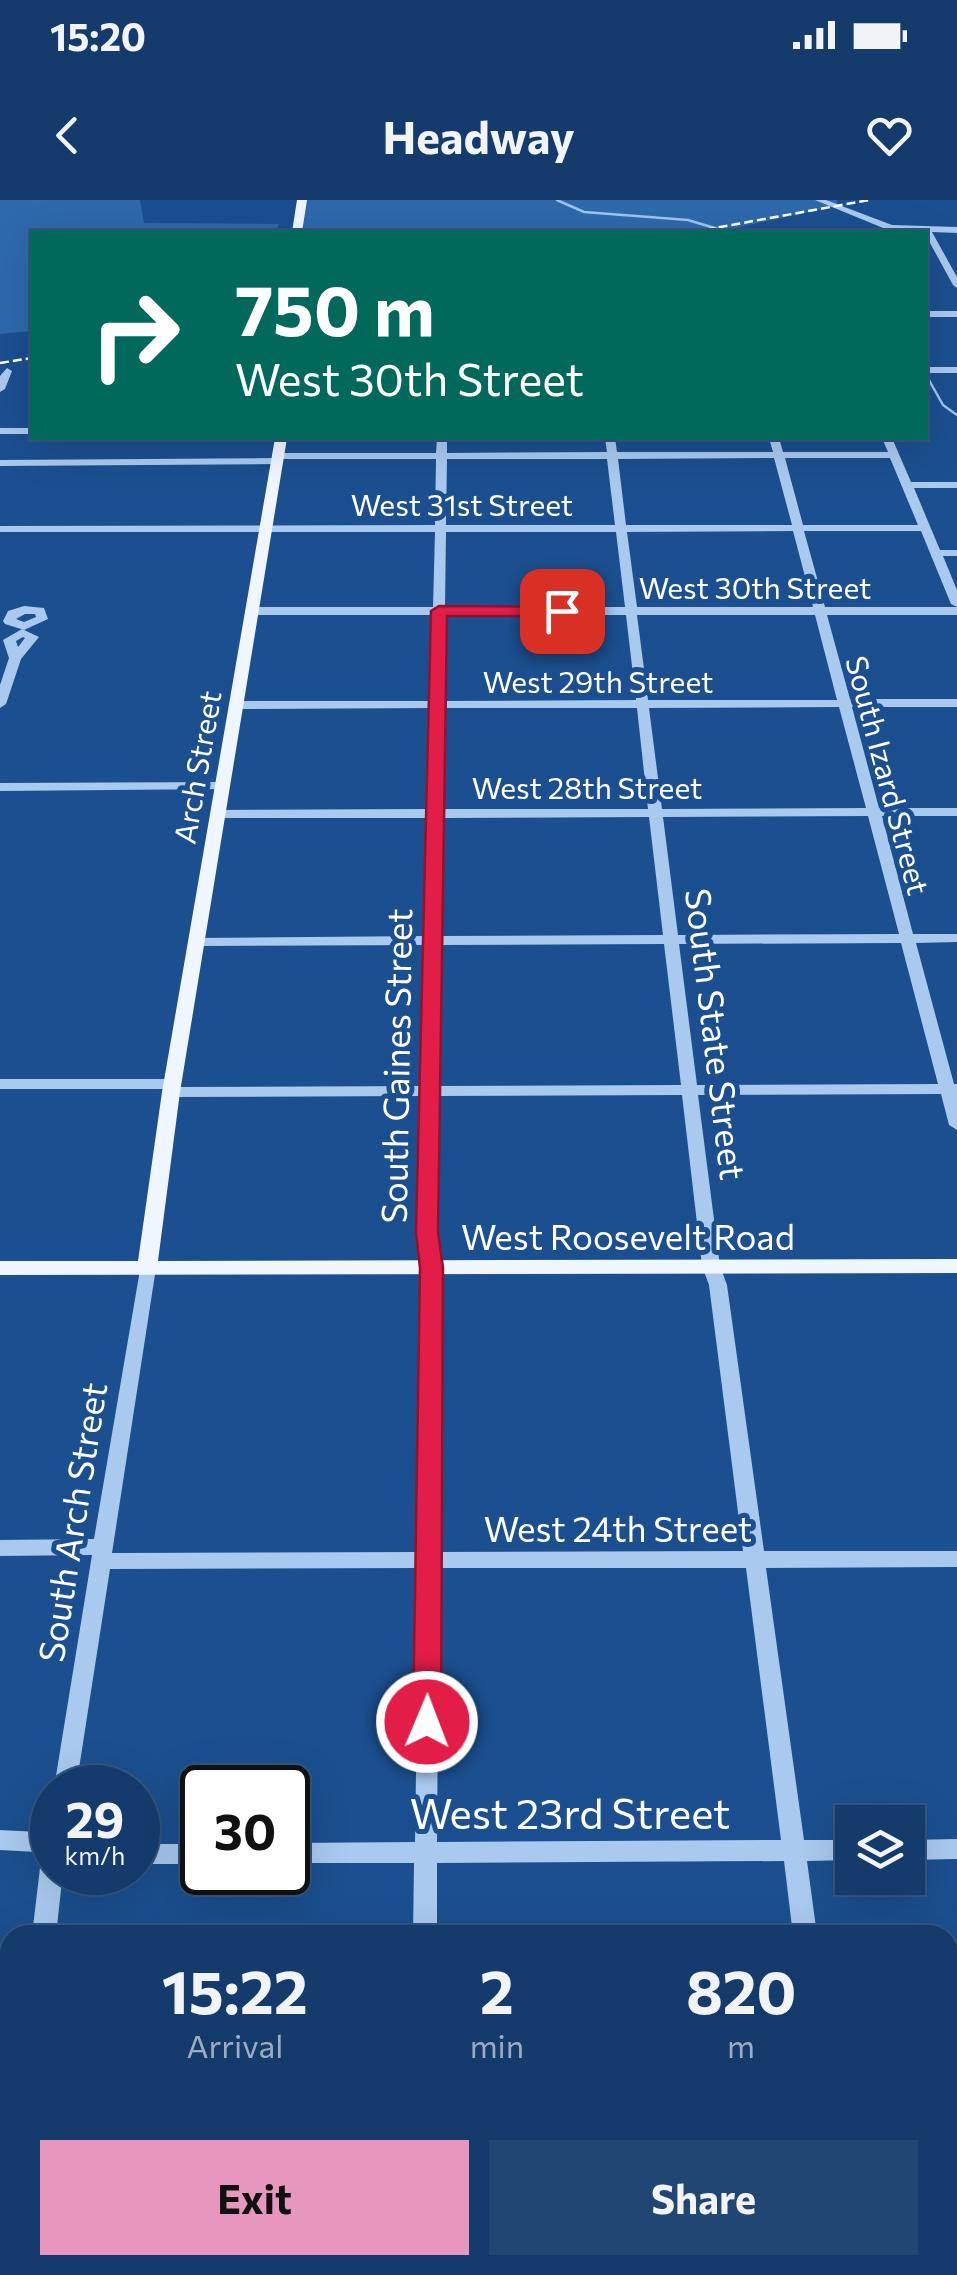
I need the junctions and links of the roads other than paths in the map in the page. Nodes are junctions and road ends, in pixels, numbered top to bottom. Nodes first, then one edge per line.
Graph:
1 (302, 200) edge
2 (819, 200) edge
3 (297, 230) edge
4 (927, 230) joint
5 (957, 230) edge
6 (928, 231) edge
7 (930, 263) dead end
8 (952, 263) edge
9 (957, 285) edge
10 (928, 314) edge
11 (957, 314) edge
12 (931, 370) edge
13 (957, 370) edge
14 (7, 371) dead end
15 (0, 390) edge
16 (0, 431) edge
17 (30, 431) edge
18 (281, 440) edge
19 (442, 440) edge
20 (610, 440) edge
21 (775, 440) edge
22 (888, 440) edge
23 (894, 455) junction
24 (442, 456) junction
25 (612, 456) junction
26 (779, 456) junction
27 (278, 459) junction
28 (0, 463) edge
29 (906, 485) junction
30 (957, 485) edge
31 (441, 528) junction
32 (621, 528) junction
33 (798, 528) junction
34 (924, 528) junction
35 (0, 529) edge
36 (267, 529) junction
37 (935, 552) junction
38 (957, 553) edge
39 (957, 607) edge
40 (439, 611) junction
41 (820, 611) junction
42 (252, 612) junction
43 (630, 612) junction
44 (23, 629) dead end
45 (957, 703) edge
46 (0, 704) edge
47 (844, 704) junction
48 (238, 705) junction
49 (437, 705) junction
50 (642, 706) junction
51 (222, 786) junction
52 (0, 787) edge
53 (957, 812) edge
54 (874, 813) junction
55 (218, 814) junction
56 (435, 814) junction
57 (654, 814) junction
58 (957, 938) edge
59 (670, 939) junction
60 (906, 939) junction
61 (432, 941) junction
62 (196, 942) junction
63 (0, 1084) edge
64 (171, 1088) junction
65 (952, 1089) edge
66 (688, 1090) junction
67 (430, 1091) junction
68 (957, 1125) edge
69 (711, 1266) junction
70 (957, 1266) edge
71 (0, 1268) edge
72 (147, 1268) junction
73 (432, 1268) junction
74 (0, 1548) edge
75 (101, 1554) junction
76 (754, 1558) junction
77 (957, 1559) edge
78 (430, 1560) junction
79 (69, 1765) edge
80 (0, 1840) edge
81 (30, 1842) edge
82 (957, 1849) edge
83 (835, 1850) edge
84 (925, 1850) edge
85 (793, 1851) junction
86 (310, 1853) edge
87 (425, 1853) junction
88 (49, 1895) edge
89 (45, 1925) edge
90 (424, 1925) edge
91 (804, 1925) edge

1 - 3 main road
2 - 4 street
4 - 5 street
6 - 8 street
7 - 8 street
8 - 9 street
10 - 11 street
12 - 13 street
14 - 15 street
16 - 17 street
18 - 27 main road, Arch Street
19 - 24 street, South Gaines Street
20 - 25 street, South State Street
21 - 26 street, South Izard Street
22 - 23 street
23 - 26 street
23 - 29 street
24 - 25 street
24 - 27 street
24 - 31 street, South Gaines Street
25 - 26 street
25 - 32 street, South State Street
26 - 33 street, South Izard Street
27 - 28 street
27 - 36 main road, Arch Street
29 - 30 street
29 - 34 street
31 - 32 street, West 31st Street
31 - 36 street, West 31st Street
31 - 40 street, South Gaines Street
32 - 33 street, West 31st Street
32 - 43 street, South State Street
33 - 34 street, West 31st Street
33 - 41 street, South Izard Street
34 - 37 street
35 - 36 street, West 31st Street
36 - 42 main road, Arch Street
37 - 38 street
37 - 39 street
39 - 41 street, West 30th Street
40 - 42 street, West 30th Street
40 - 43 street, West 30th Street
40 - 49 street, South Gaines Street
41 - 43 street, West 30th Street
41 - 47 street, South Izard Street
42 - 48 main road, Arch Street
43 - 50 street, South State Street
44 - 46 street
45 - 47 street, West 29th Street
47 - 50 street, West 29th Street
47 - 54 street, South Izard Street
48 - 49 street, West 29th Street
48 - 51 main road, Arch Street
49 - 50 street, West 29th Street
49 - 56 street, South Gaines Street
50 - 57 street, South State Street
51 - 52 street
51 - 55 main road, Arch Street
53 - 54 street, West 28th Street
54 - 57 street, West 28th Street
54 - 60 street, South Izard Street
55 - 56 street, West 28th Street
55 - 62 main road, Arch Street
56 - 57 street, West 28th Street
56 - 61 street, South Gaines Street
57 - 59 street, South State Street
58 - 60 street
59 - 60 street
59 - 61 street
59 - 66 street, South State Street
60 - 65 street, South Izard Street
61 - 62 street
61 - 67 street, South Gaines Street
62 - 64 main road, Arch Street
63 - 64 street
64 - 67 street
64 - 72 main road, Arch Street
65 - 66 street
65 - 68 street, South Izard Street
66 - 67 street
66 - 69 street, South State Street
67 - 73 street, South Gaines Street
69 - 70 main road, West Roosevelt Road
69 - 73 main road, West Roosevelt Road
69 - 76 street, South State Street
71 - 72 main road, West Roosevelt Road
72 - 73 main road, West Roosevelt Road
72 - 75 street, South Arch Street
73 - 78 street, South Gaines Street
74 - 75 street, West 24th Street
75 - 78 street, West 24th Street
75 - 79 street, South Arch Street
76 - 77 street, West 24th Street
76 - 78 street, West 24th Street
76 - 85 street, South State Street
78 - 87 street, South Gaines Street
80 - 81 street
82 - 84 street
83 - 85 street, West 23rd Street
85 - 87 street, West 23rd Street
85 - 91 street, South State Street
86 - 87 street, West 23rd Street
87 - 90 street, South Gaines Street
88 - 89 street

